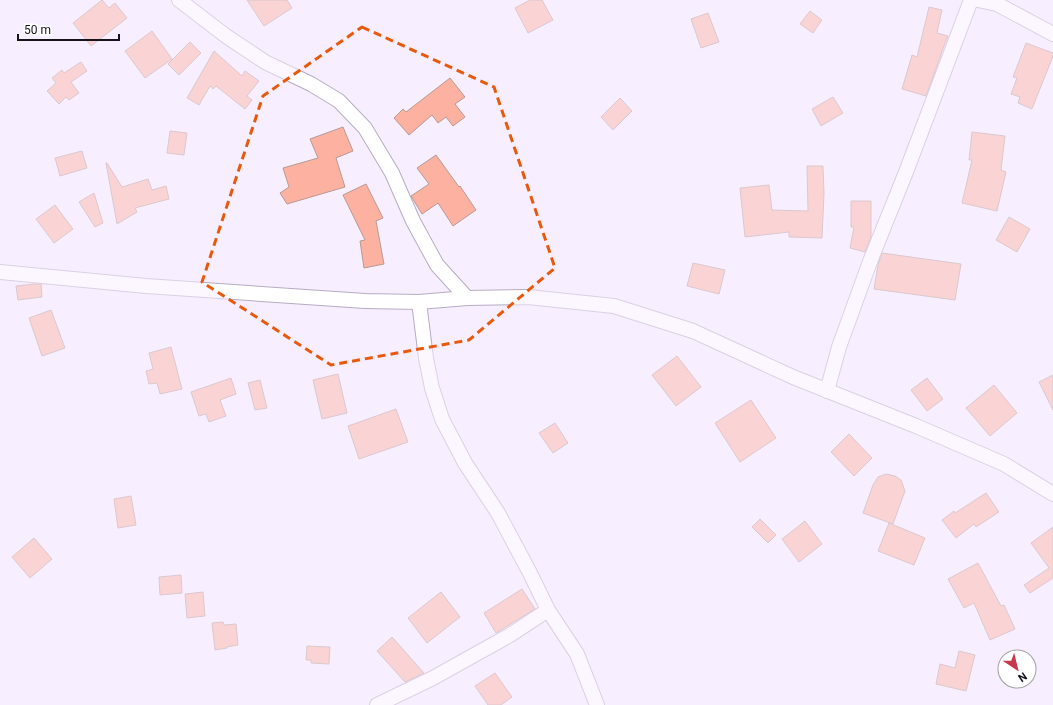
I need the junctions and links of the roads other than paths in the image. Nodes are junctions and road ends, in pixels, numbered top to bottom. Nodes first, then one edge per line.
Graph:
1 (179, 0) edge
2 (971, 0) edge
3 (978, 0) edge
4 (1053, 34) edge
5 (0, 272) edge
6 (466, 298) junction
7 (419, 302) junction
8 (827, 391) junction
9 (1053, 494) edge
10 (548, 610) junction
11 (377, 705) edge
12 (597, 705) edge

1 - 6 street
2 - 8 street
3 - 4 street
5 - 7 street
6 - 7 street
6 - 8 street
7 - 10 street
8 - 9 street
10 - 11 street
10 - 12 street

